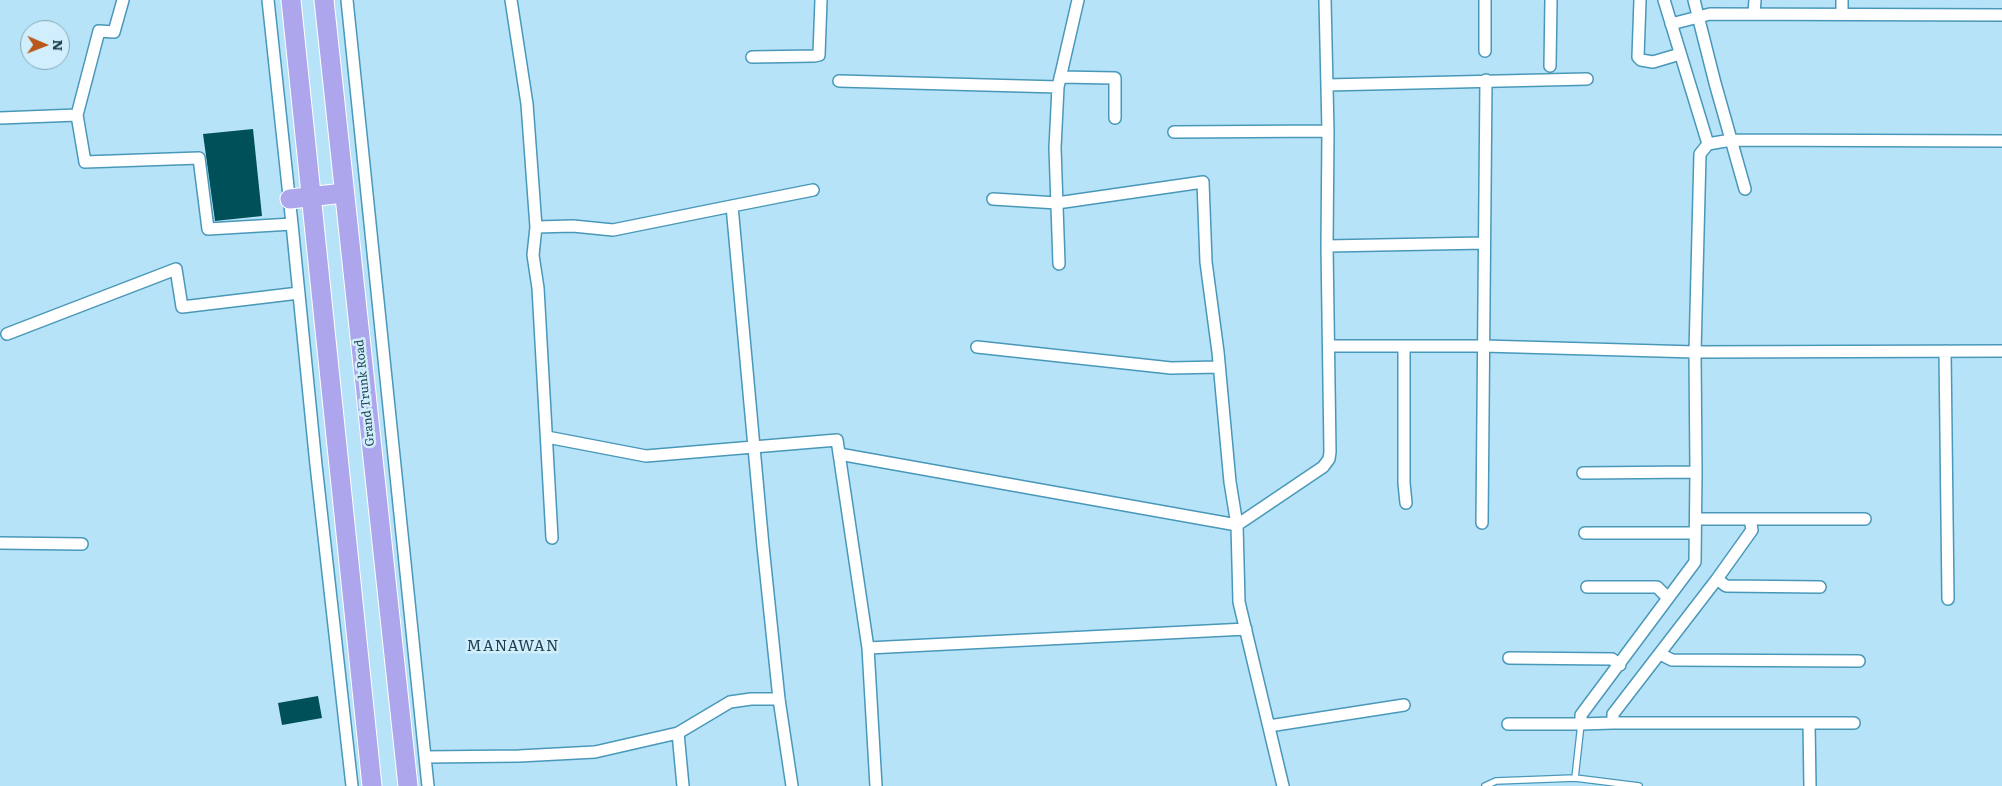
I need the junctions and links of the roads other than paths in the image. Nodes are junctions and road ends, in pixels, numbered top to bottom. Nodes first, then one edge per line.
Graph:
1 (123, 0) edge
2 (268, 0) edge
3 (291, 0) edge
4 (324, 0) edge
5 (347, 0) edge
6 (511, 0) edge
7 (821, 0) edge
8 (1078, 0) edge
9 (1325, 0) edge
10 (1485, 0) edge
11 (1551, 0) edge
12 (1640, 0) edge
13 (1664, 0) edge
14 (1694, 0) edge
15 (1755, 0) edge
16 (1842, 0) edge
17 (1754, 13) junction
18 (1842, 14) junction
19 (2002, 15) edge
20 (1698, 16) junction
21 (1671, 24) junction
22 (1485, 51) dead end
23 (1680, 54) junction
24 (752, 58) dead end
25 (1550, 66) dead end
26 (1587, 79) dead end
27 (1486, 80) junction
28 (839, 81) dead end
29 (1059, 82) junction
30 (1327, 85) junction
31 (77, 115) junction
32 (0, 118) edge
33 (1115, 118) dead end
34 (1174, 132) dead end
35 (1328, 132) junction
36 (1731, 140) junction
37 (2002, 141) edge
38 (1708, 144) junction
39 (1745, 189) dead end
40 (813, 190) dead end
41 (344, 193) junction
42 (312, 196) junction
43 (290, 199) junction
44 (993, 199) dead end
45 (1057, 203) junction
46 (732, 206) junction
47 (369, 215) junction
48 (346, 218) junction
49 (292, 224) junction
50 (536, 226) junction
51 (1484, 243) junction
52 (1327, 246) junction
53 (1059, 264) dead end
54 (299, 294) junction
55 (7, 334) dead end
56 (1329, 346) junction
57 (1404, 346) junction
58 (1484, 346) junction
59 (977, 347) dead end
60 (1945, 351) junction
61 (2002, 351) edge
62 (1695, 352) junction
63 (1219, 367) junction
64 (547, 437) junction
65 (755, 447) junction
66 (839, 454) junction
67 (1696, 472) junction
68 (1584, 473) dead end
69 (1406, 503) dead end
70 (1696, 519) junction
71 (1750, 519) junction
72 (1865, 519) dead end
73 (1482, 523) dead end
74 (1237, 526) junction
75 (1585, 533) dead end
76 (1695, 534) junction
77 (552, 538) dead end
78 (0, 543) edge
79 (82, 544) dead end
80 (1718, 579) junction
81 (1820, 587) dead end
82 (1587, 588) dead end
83 (1668, 598) junction
84 (1948, 599) dead end
85 (1246, 629) junction
86 (868, 648) junction
87 (1660, 654) junction
88 (1510, 658) dead end
89 (1859, 661) dead end
90 (1620, 665) junction
91 (779, 699) junction
92 (420, 702) junction
93 (399, 705) junction
94 (1404, 705) dead end
95 (1854, 722) dead end
96 (1613, 723) junction
97 (1809, 723) junction
98 (1508, 724) dead end
99 (1581, 724) junction
100 (1270, 726) junction
101 (678, 733) junction
102 (425, 757) junction
103 (1575, 778) junction
104 (352, 786) edge
105 (372, 786) edge
106 (408, 786) edge
107 (428, 786) edge
108 (683, 786) edge
109 (792, 786) edge
110 (876, 786) edge
111 (1283, 786) edge
112 (1485, 786) edge
113 (1638, 786) edge
114 (1810, 786) edge

1 - 31 street
2 - 43 street
3 - 42 highway
4 - 41 highway, Grand Trunk Road
5 - 47 street
6 - 50 street
7 - 24 street
8 - 29 street
9 - 30 street
10 - 22 street
11 - 25 street
12 - 23 street
13 - 21 street
14 - 20 street
15 - 17 street
16 - 18 street
17 - 18 street
17 - 20 street
18 - 19 street
20 - 21 street
20 - 36 street
21 - 23 street
23 - 38 street
26 - 27 street
27 - 30 street
27 - 51 street
28 - 29 street
29 - 33 street
29 - 45 street
30 - 35 street
31 - 32 street
31 - 49 street
34 - 35 street
35 - 52 street
36 - 37 street
36 - 38 street
36 - 39 street
38 - 62 street
40 - 46 street
41 - 42 highway
41 - 48 highway, Grand Trunk Road
42 - 43 highway
42 - 105 highway
43 - 49 street
44 - 45 street
45 - 53 street
45 - 63 street
46 - 50 street
46 - 65 street
47 - 48 street
47 - 92 street
48 - 93 highway, Grand Trunk Road
49 - 54 street
50 - 64 street
51 - 52 street
51 - 58 street
52 - 56 street
54 - 55 street
54 - 104 street
56 - 57 street
56 - 74 street
57 - 58 street
57 - 69 street
58 - 62 street
58 - 73 street
59 - 63 street
60 - 61 street
60 - 62 street
60 - 84 street
62 - 67 street
63 - 74 street
64 - 65 street
64 - 77 street
65 - 66 street
65 - 91 street
66 - 74 street
66 - 86 street
67 - 68 street
67 - 70 street
70 - 71 street
70 - 76 street
71 - 72 street
71 - 80 street
74 - 85 street
75 - 76 street
76 - 83 street
78 - 79 street
80 - 81 street
80 - 87 street
82 - 83 street
83 - 90 street
85 - 86 street
85 - 100 street
86 - 110 street
87 - 89 street
87 - 96 street
88 - 90 street
90 - 99 street
91 - 101 street
91 - 109 street
92 - 93 street
92 - 102 street
93 - 106 highway, Grand Trunk Road
94 - 100 street
95 - 97 street
96 - 97 street
96 - 99 street
97 - 114 street
98 - 99 street
99 - 103 lane
100 - 111 street
101 - 102 street
101 - 108 street
102 - 107 street
103 - 112 lane
103 - 113 lane

